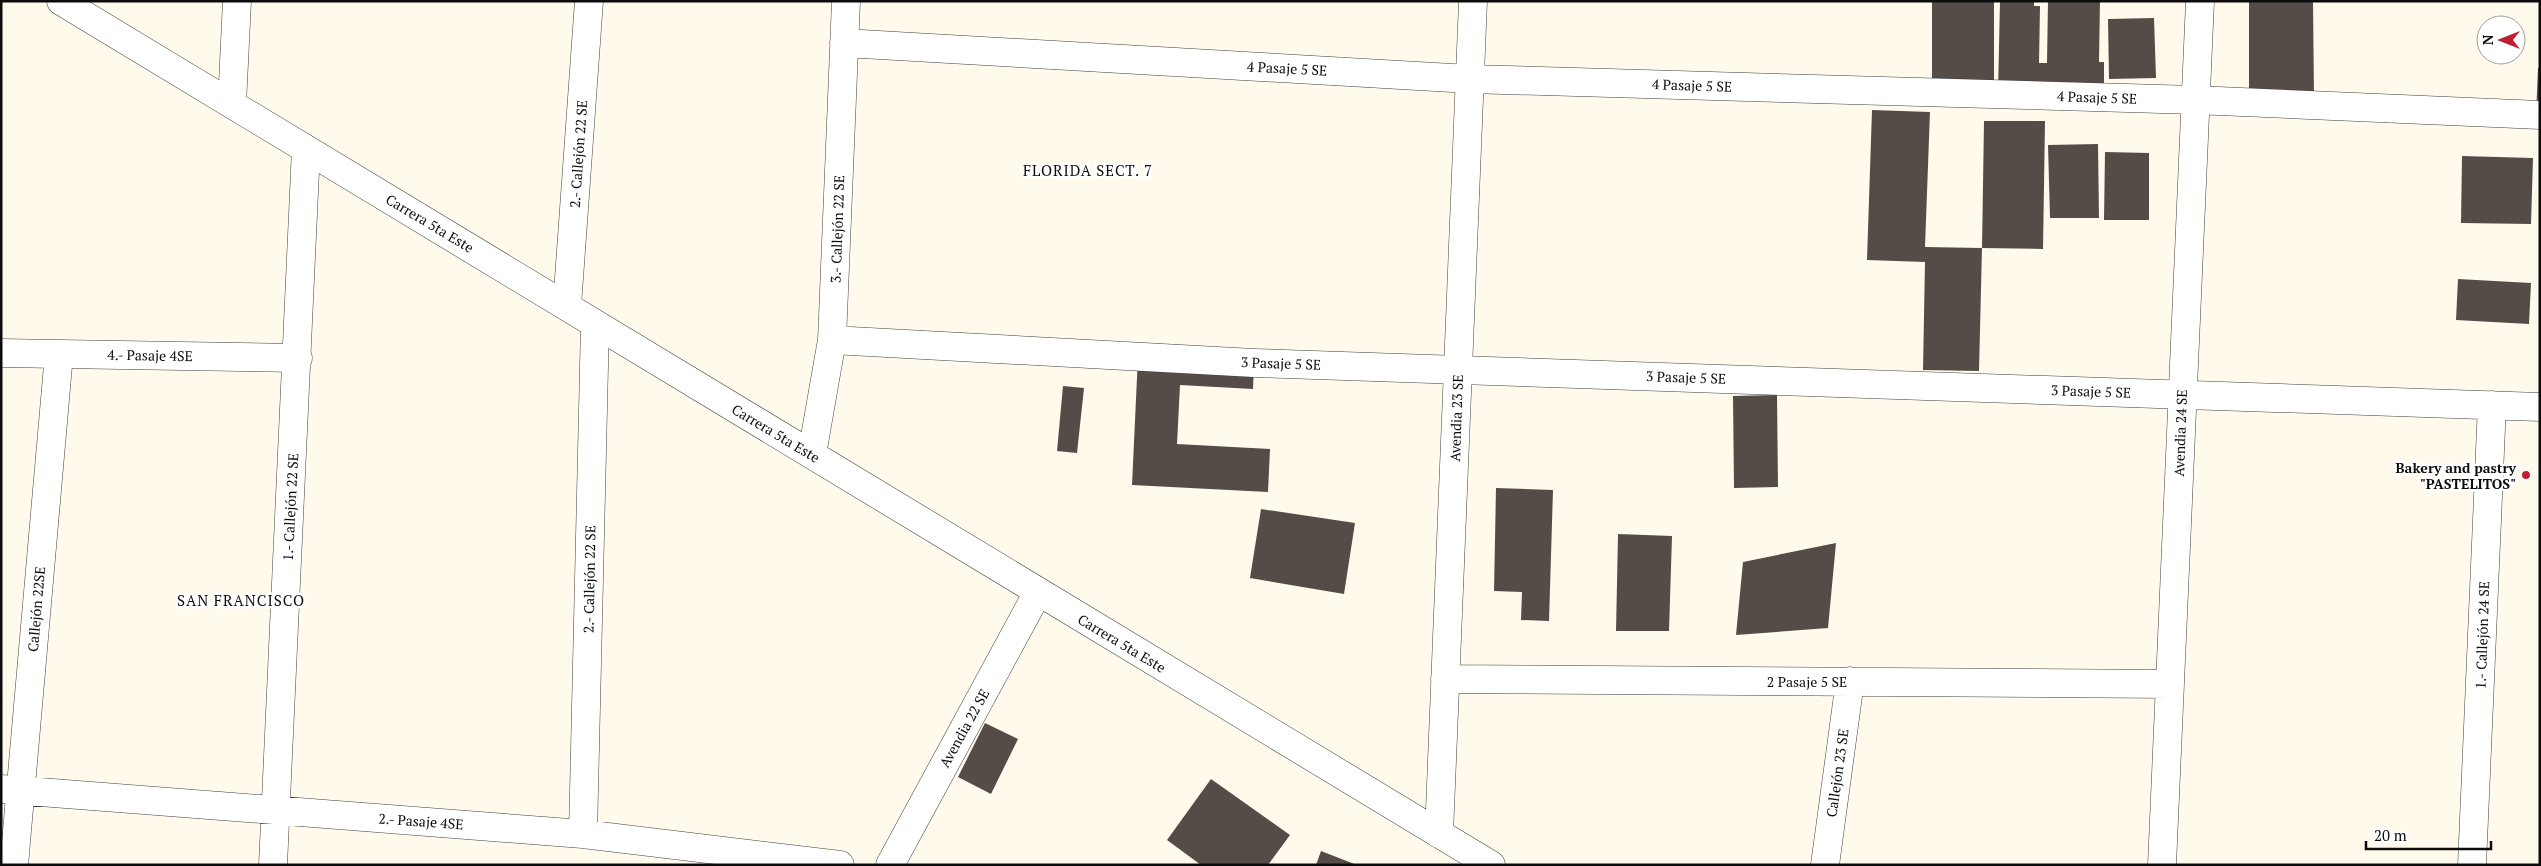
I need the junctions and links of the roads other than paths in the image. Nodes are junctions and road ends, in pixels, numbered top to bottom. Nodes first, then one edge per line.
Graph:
1 (61, 1) edge
2 (237, 1) edge
3 (589, 1) edge
4 (846, 1) edge
5 (1473, 1) edge
6 (2200, 1) edge
7 (844, 43) junction
8 (1470, 79) junction
9 (2195, 100) junction
10 (232, 104) junction
11 (2540, 115) edge
12 (306, 149) junction
13 (567, 306) junction
14 (595, 324) junction
15 (832, 340) junction
16 (1, 353) edge
17 (59, 354) junction
18 (298, 358) junction
19 (1458, 369) junction
20 (2182, 394) junction
21 (2492, 405) junction
22 (2540, 407) edge
23 (812, 454) junction
24 (1038, 592) junction
25 (1445, 679) junction
26 (1850, 682) junction
27 (2170, 684) junction
28 (10, 789) edge
29 (274, 810) junction
30 (583, 834) junction
31 (1439, 834) junction
32 (14, 865) edge
33 (273, 865) edge
34 (840, 865) edge
35 (890, 865) edge
36 (1491, 865) edge
37 (1825, 865) edge
38 (2162, 865) edge
39 (2472, 865) edge

1 - 10 street, Carrera 5ta Este
2 - 10 street
3 - 13 street, 2.- Callejón 22 SE
4 - 7 street, 3.- Callejón 22 SE
5 - 8 street, Avendia 23 SE
6 - 9 street, Avendia 24 SE
7 - 8 street, 4 Pasaje 5 SE
7 - 15 street, 3.- Callejón 22 SE
8 - 9 street, 4 Pasaje 5 SE
8 - 19 street, Avendia 23 SE
9 - 11 street, 4 Pasaje 5 SE
9 - 20 street, Avendia 24 SE
10 - 12 street, Carrera 5ta Este
12 - 13 street, Carrera 5ta Este
12 - 18 street, 1.- Callejón 22 SE
13 - 14 street, Carrera 5ta Este
14 - 23 street, Carrera 5ta Este
14 - 30 street, 2.- Callejón 22 SE
15 - 19 street, 3 Pasaje 5 SE
15 - 23 street, 3.- Callejón 22 SE
16 - 17 street, 4.- Pasaje 4SE
17 - 18 street, 4.- Pasaje 4SE
17 - 28 street, Callejón 22SE
18 - 29 street, 1.- Callejón 22 SE
19 - 20 street, 3 Pasaje 5 SE
19 - 25 street, Avendia 23 SE
20 - 21 street, 3 Pasaje 5 SE
20 - 27 street, Avendia 24 SE
21 - 22 street, 3 Pasaje 5 SE
21 - 39 street, 1.- Callejón 24 SE
23 - 24 street, Carrera 5ta Este
24 - 31 street, Carrera 5ta Este
24 - 35 street, Avendia 22 SE
25 - 26 street, 2 Pasaje 5 SE
25 - 31 street, Avendia 23 SE
26 - 27 street, 2 Pasaje 5 SE
26 - 37 street, Callejón 23 SE
27 - 38 street, Avendia 24 SE
28 - 29 street, 2.- Pasaje 4SE
28 - 32 street, Callejón 22SE
29 - 30 street, 2.- Pasaje 4SE
29 - 33 street, 1.- Callejón 22 SE
30 - 34 street, 2.- Pasaje 4SE
31 - 36 street, Carrera 5ta Este

